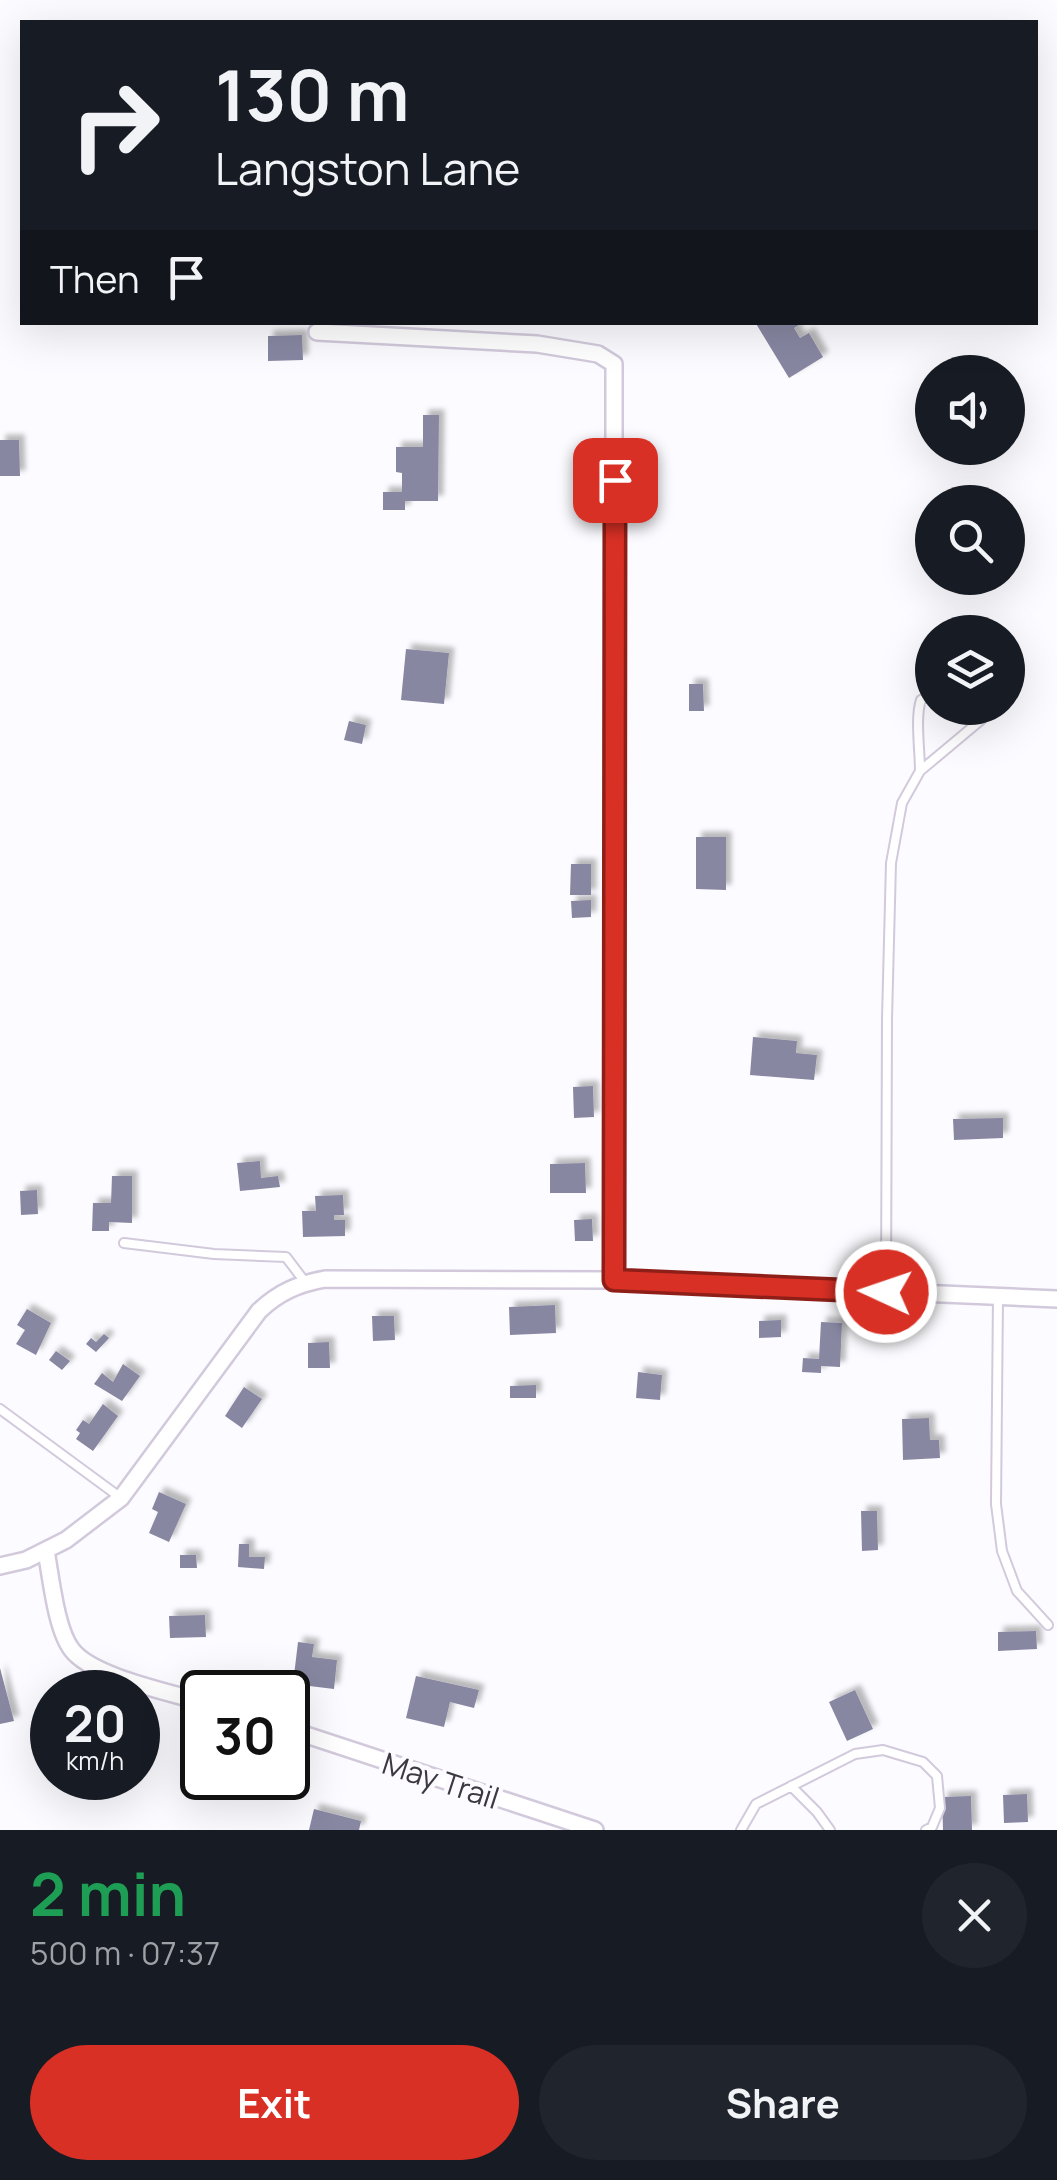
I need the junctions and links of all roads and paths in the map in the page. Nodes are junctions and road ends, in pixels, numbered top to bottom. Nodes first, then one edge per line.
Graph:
1 (317, 332) dead end
2 (918, 725) edge
3 (976, 725) edge
4 (920, 771) junction
5 (124, 1243) dead end
6 (614, 1280) junction
7 (305, 1282) junction
8 (886, 1292) junction
9 (998, 1298) junction
10 (1057, 1299) edge
11 (0, 1409) edge
12 (120, 1498) junction
13 (46, 1551) junction
14 (0, 1566) edge
15 (1048, 1625) dead end
16 (180, 1695) edge
17 (310, 1737) edge
18 (791, 1786) junction
19 (594, 1830) edge
20 (741, 1830) edge
21 (830, 1830) edge
22 (926, 1830) edge

1 - 6 street
2 - 4 lane
3 - 4 lane
4 - 8 lane
5 - 7 lane
6 - 7 street
6 - 8 street
7 - 12 street
8 - 9 street
9 - 10 street
9 - 15 lane
11 - 12 lane
12 - 13 street
13 - 14 street
13 - 16 street
17 - 19 street, May Trail
18 - 20 lane
18 - 21 lane
18 - 22 lane

